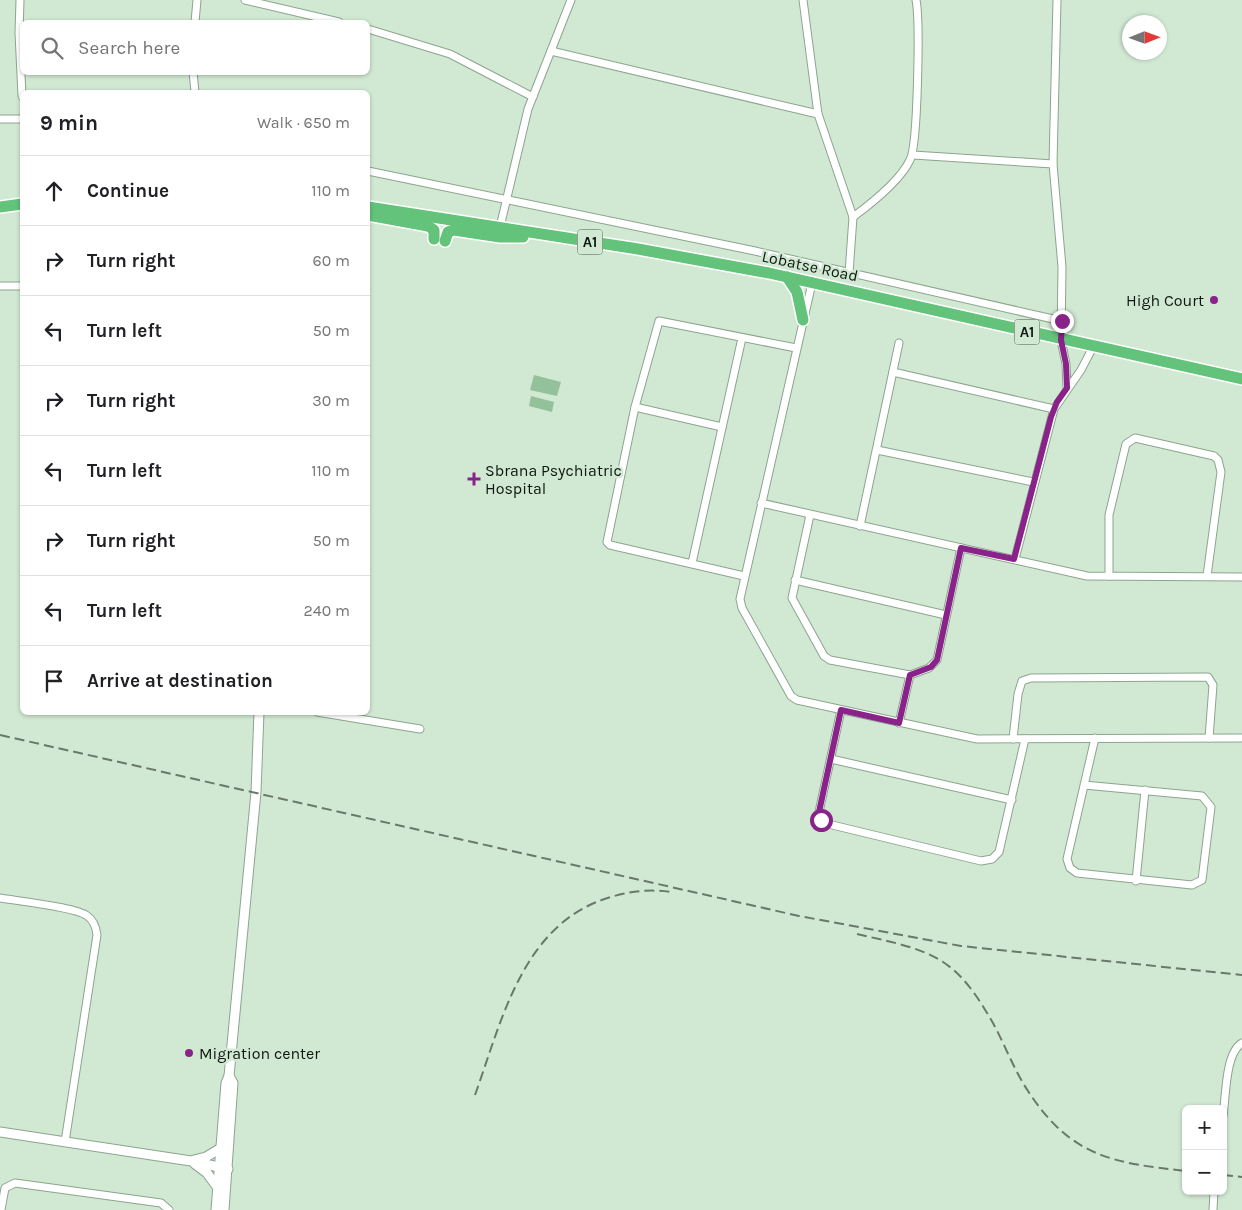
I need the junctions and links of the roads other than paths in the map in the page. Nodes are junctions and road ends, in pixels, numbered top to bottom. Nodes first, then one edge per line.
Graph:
1 (20, 0) edge
2 (197, 0) edge
3 (245, 0) edge
4 (571, 0) edge
5 (803, 0) edge
6 (916, 0) edge
7 (1057, 0) edge
8 (196, 20) edge
9 (330, 20) edge
10 (370, 30) edge
11 (550, 51) junction
12 (20, 55) edge
13 (21, 75) edge
14 (193, 75) edge
15 (22, 90) edge
16 (195, 90) edge
17 (533, 97) junction
18 (818, 114) junction
19 (0, 119) edge
20 (20, 119) edge
21 (912, 154) junction
22 (1053, 164) junction
23 (370, 171) edge
24 (506, 198) junction
25 (20, 204) edge
26 (0, 207) edge
27 (370, 207) edge
28 (370, 216) edge
29 (853, 217) junction
30 (500, 227) junction
31 (565, 238) junction
32 (849, 273) junction
33 (786, 277) junction
34 (812, 283) junction
35 (0, 286) edge
36 (20, 286) edge
37 (803, 320) junction
38 (1062, 321) junction
39 (742, 338) junction
40 (1061, 340) junction
41 (899, 343) dead end
42 (1093, 347) junction
43 (796, 348) junction
44 (893, 372) junction
45 (1242, 379) edge
46 (1067, 388) junction
47 (635, 407) junction
48 (1054, 409) junction
49 (722, 427) junction
50 (877, 450) junction
51 (1033, 482) junction
52 (761, 503) junction
53 (810, 515) junction
54 (860, 526) junction
55 (961, 548) junction
56 (1014, 559) junction
57 (692, 564) junction
58 (744, 576) junction
59 (1110, 576) junction
60 (1207, 576) junction
61 (1242, 576) edge
62 (795, 580) junction
63 (946, 615) junction
64 (910, 675) junction
65 (841, 710) junction
66 (259, 715) edge
67 (336, 715) edge
68 (899, 723) junction
69 (420, 729) dead end
70 (1094, 738) junction
71 (1209, 738) junction
72 (1242, 738) edge
73 (1013, 739) junction
74 (1025, 739) junction
75 (831, 759) junction
76 (1084, 785) junction
77 (1145, 790) junction
78 (1012, 800) junction
79 (1136, 881) junction
80 (0, 898) edge
81 (1242, 1043) edge
82 (229, 1076) junction
83 (1224, 1105) edge
84 (0, 1132) edge
85 (65, 1142) junction
86 (221, 1148) junction
87 (191, 1161) junction
88 (224, 1168) junction
89 (218, 1188) junction
90 (1214, 1195) edge
91 (1, 1210) edge
92 (169, 1210) edge
93 (216, 1210) edge
94 (224, 1210) edge
95 (1213, 1210) edge

1 - 12 street
2 - 8 street
3 - 9 street
4 - 11 street
5 - 18 street
6 - 21 street
7 - 22 street
10 - 17 street
11 - 17 street
11 - 18 street
13 - 15 street
14 - 16 street
17 - 24 street
18 - 29 street
19 - 20 street
21 - 22 street
21 - 29 street
22 - 38 street
23 - 24 street
24 - 30 street
24 - 32 street
25 - 26 highway
27 - 30 highway, Lobatse Road / A1
28 - 31 highway
29 - 32 street
30 - 31 highway, Lobatse Road / A1
31 - 33 highway, Lobatse Road / A1
32 - 38 street
33 - 34 highway, Lobatse Road / A1
33 - 37 highway
34 - 37 street
34 - 40 highway, Lobatse Road / A1
35 - 36 street
37 - 43 street
38 - 40 street
39 - 43 street
39 - 47 street
39 - 49 street
40 - 42 highway, Lobatse Road / A1
40 - 46 street
41 - 44 street
42 - 45 highway, Lobatse Road / A1
42 - 46 street
43 - 52 street
44 - 48 street
44 - 50 street
46 - 48 street
47 - 49 street
47 - 57 street
48 - 51 street
49 - 57 street
50 - 51 street
50 - 54 street
51 - 56 street
52 - 53 street
52 - 58 street
53 - 54 street
53 - 62 street
54 - 55 street
55 - 56 street
55 - 63 street
56 - 59 street
57 - 58 street
58 - 65 street
59 - 60 street
59 - 60 street
60 - 61 street
62 - 63 street
62 - 64 street
63 - 64 street
64 - 68 street
65 - 68 street
65 - 75 street
66 - 82 street
67 - 69 street
68 - 73 street
70 - 71 street
70 - 74 street
70 - 76 street
71 - 72 street
71 - 73 street
73 - 74 street
74 - 78 street
75 - 78 street
75 - 78 street
76 - 77 street
76 - 79 street
77 - 79 street
77 - 79 street
80 - 85 street
81 - 83 street
82 - 86 street
82 - 88 street
84 - 85 street
85 - 87 street
86 - 87 street
86 - 88 street
87 - 88 street
87 - 89 street
88 - 89 street
88 - 94 street
89 - 93 street
90 - 95 street
91 - 92 street

